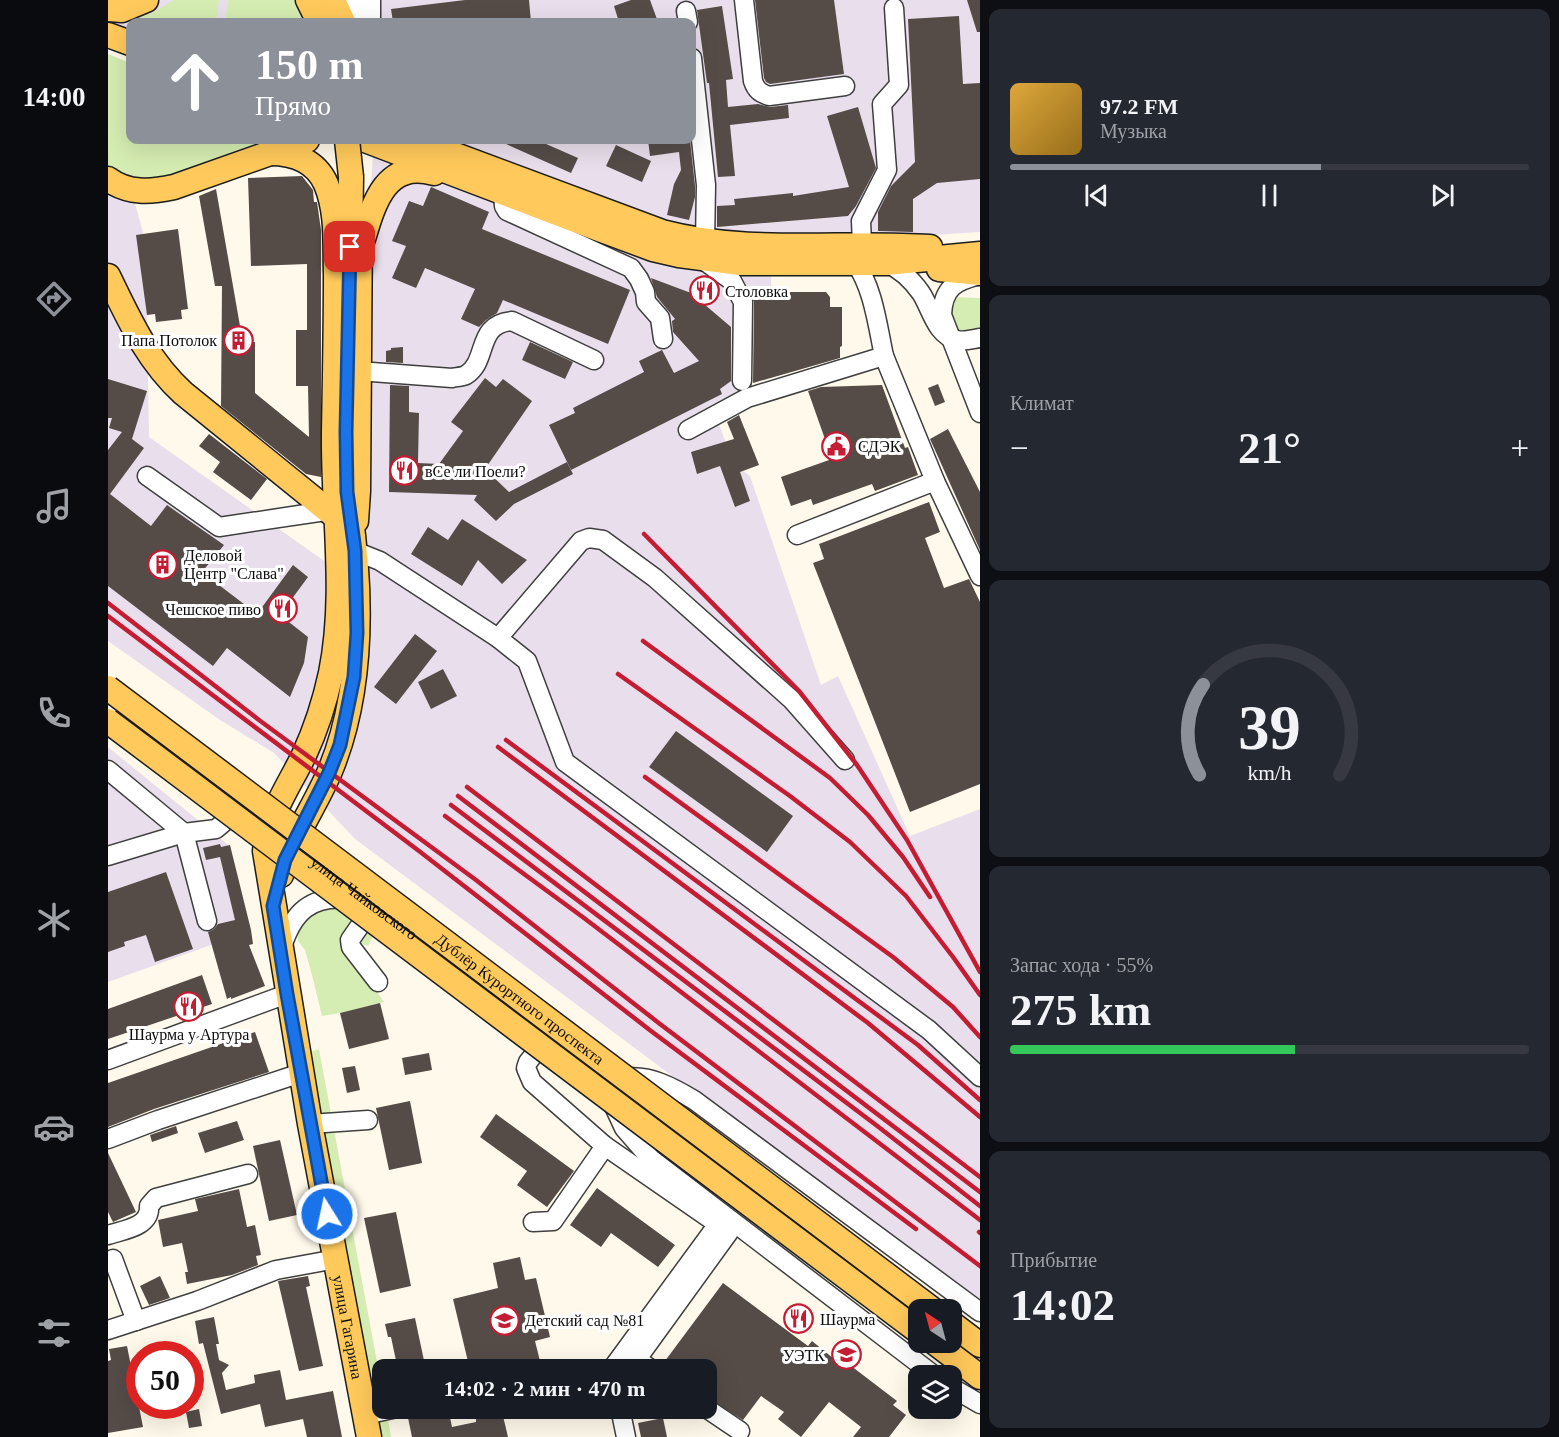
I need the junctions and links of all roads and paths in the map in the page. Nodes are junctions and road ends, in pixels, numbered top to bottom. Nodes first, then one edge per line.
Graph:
1 (146, 0) edge
2 (308, 0) edge
3 (333, 0) edge
4 (354, 0) edge
5 (371, 0) edge
6 (744, 0) edge
7 (894, 8) dead end
8 (108, 10) edge
9 (127, 18) edge
10 (317, 18) edge
11 (341, 18) edge
12 (354, 18) edge
13 (371, 18) edge
14 (108, 35) edge
15 (126, 42) edge
16 (845, 86) dead end
17 (696, 94) edge
18 (296, 144) edge
19 (347, 144) edge
20 (375, 144) edge
21 (428, 144) edge
22 (270, 153) junction
23 (108, 179) edge
24 (495, 190) junction
25 (335, 213) junction
26 (359, 250) junction
27 (703, 250) junction
28 (858, 253) junction
29 (980, 253) edge
30 (886, 263) junction
31 (980, 274) edge
32 (108, 276) edge
33 (949, 336) junction
34 (980, 338) edge
35 (663, 339) dead end
36 (884, 356) junction
37 (594, 360) dead end
38 (358, 371) junction
39 (742, 381) dead end
40 (980, 412) edge
41 (688, 430) dead end
42 (147, 476) dead end
43 (935, 481) junction
44 (330, 512) junction
45 (797, 535) dead end
46 (355, 545) junction
47 (980, 576) edge
48 (498, 638) junction
49 (108, 688) edge
50 (108, 702) edge
51 (108, 721) edge
52 (844, 760) dead end
53 (108, 770) edge
54 (243, 806) junction
55 (268, 826) junction
56 (184, 833) junction
57 (292, 844) junction
58 (108, 856) edge
59 (371, 904) junction
60 (273, 906) junction
61 (207, 921) dead end
62 (281, 951) junction
63 (378, 982) dead end
64 (287, 994) junction
65 (549, 1035) junction
66 (108, 1060) edge
67 (301, 1073) junction
68 (980, 1077) edge
69 (605, 1079) junction
70 (368, 1120) dead end
71 (310, 1124) junction
72 (108, 1139) edge
73 (605, 1146) junction
74 (248, 1174) dead end
75 (533, 1222) dead end
76 (723, 1228) junction
77 (108, 1235) edge
78 (113, 1259) dead end
79 (336, 1259) junction
80 (918, 1299) edge
81 (834, 1307) dead end
82 (908, 1308) edge
83 (980, 1312) edge
84 (136, 1322) junction
85 (908, 1323) edge
86 (108, 1330) edge
87 (962, 1331) edge
88 (980, 1345) edge
89 (962, 1349) edge
90 (948, 1353) edge
91 (617, 1359) edge
92 (647, 1359) edge
93 (980, 1363) edge
94 (921, 1365) edge
95 (980, 1377) edge
96 (962, 1393) edge
97 (980, 1404) edge
98 (717, 1415) edge
99 (622, 1419) edge
100 (367, 1426) edge
101 (740, 1431) dead end
102 (626, 1437) edge

1 - 8 main road
2 - 10 main road
3 - 11 main road
4 - 12 street
5 - 13 street
6 - 16 street
7 - 28 street
8 - 9 main road
14 - 15 main road
17 - 27 street
18 - 22 main road
19 - 46 main road, bridge
20 - 24 main road
21 - 27 main road
22 - 23 main road
22 - 25 main road
24 - 26 main road
24 - 27 main road
24 - 35 street
25 - 26 main road
25 - 44 main road
26 - 38 main road
27 - 28 main road
27 - 39 street
28 - 29 main road
28 - 30 main road
28 - 36 street
29 - 30 main road
30 - 31 main road
30 - 33 street
31 - 33 street
32 - 44 main road
33 - 34 street
33 - 40 street
36 - 41 street
36 - 43 street
37 - 38 street
38 - 46 main road
42 - 44 street
43 - 45 street
43 - 47 street
44 - 55 main road
46 - 48 street
46 - 57 main road
48 - 52 street
48 - 68 street
49 - 80 main road, Дублёр Курортного проспекта, bridge
50 - 54 main road, улица Чайковского
51 - 85 main road, Дублёр Курортного проспекта, bridge
53 - 56 street
54 - 55 main road, улица Чайковского
54 - 56 street
55 - 57 main road, улица Чайковского
55 - 60 main road, улица Гагарина
56 - 58 street
56 - 61 street
57 - 59 street, улица Чайковского
57 - 60 main road
59 - 62 street
59 - 63 street
59 - 65 street, улица Чайковского
60 - 62 main road, улица Гагарина
62 - 64 main road, улица Гагарина
64 - 66 street
64 - 67 main road, улица Гагарина
65 - 69 street, улица Чайковского
65 - 73 street
67 - 71 main road, улица Гагарина
67 - 72 street
69 - 82 street, улица Чайковского
69 - 83 street
69 - 94 street
70 - 71 street
71 - 79 main road, улица Гагарина
73 - 75 street
73 - 76 street
74 - 77 street
76 - 81 street
76 - 91 street
76 - 92 street
78 - 84 street
79 - 84 street
79 - 100 main road, улица Гагарина
84 - 86 street
87 - 88 main road
89 - 93 street
90 - 95 main road
96 - 97 street
98 - 101 street
99 - 102 street

